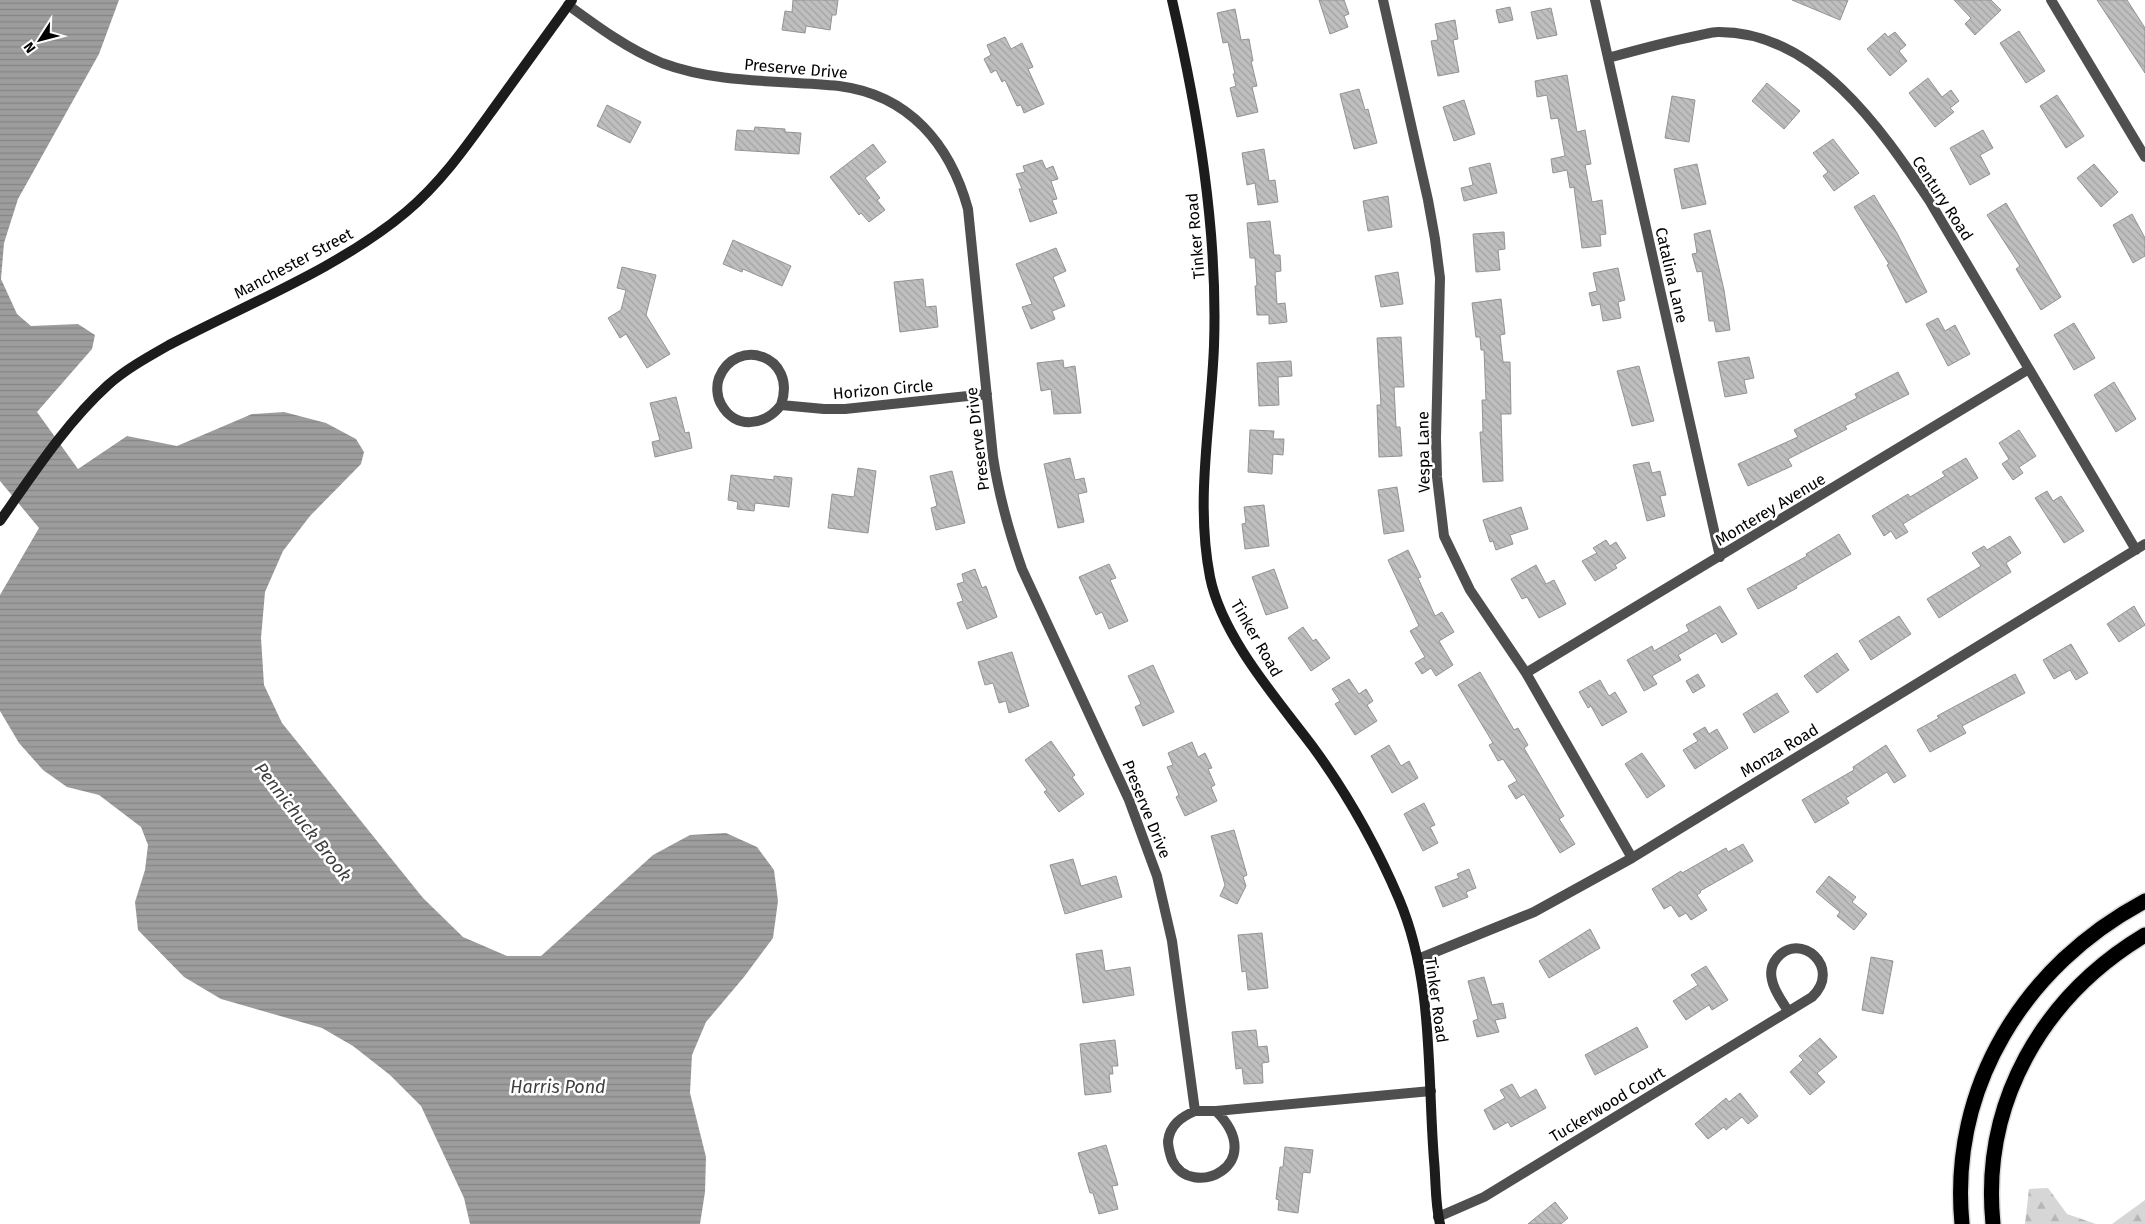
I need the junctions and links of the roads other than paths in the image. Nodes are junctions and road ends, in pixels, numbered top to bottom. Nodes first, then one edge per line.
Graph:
1 (1172, 0) edge
2 (1383, 0) edge
3 (1595, 0) edge
4 (2051, 0) edge
5 (570, 3) edge
6 (1608, 58) junction
7 (2145, 157) edge
8 (2029, 369) junction
9 (987, 394) junction
10 (781, 405) junction
11 (3, 517) edge
12 (2141, 547) edge
13 (1720, 557) junction
14 (1526, 673) junction
15 (1632, 858) junction
16 (2145, 901) edge
17 (2145, 935) edge
18 (1418, 959) junction
19 (1788, 1011) junction
20 (1431, 1091) junction
21 (1216, 1111) junction
22 (1195, 1112) junction
23 (1439, 1220) edge
24 (1962, 1224) edge
25 (1993, 1224) edge

1 - 18 street, Tinker Road
2 - 14 street, Vespa Lane
3 - 6 street, Catalina Lane
4 - 7 street
5 - 9 street, Preserve Drive
5 - 11 street, Manchester Street
6 - 8 street, Century Road
6 - 13 street, Catalina Lane
8 - 12 street, Century Road
8 - 13 street, Monterey Avenue
9 - 10 street, Horizon Circle
9 - 22 street, Preserve Drive
10 - 10 street
12 - 15 street, Monza Road
13 - 14 street, Monterey Avenue
14 - 15 street, Vespa Lane
15 - 18 street, Monza Road
16 - 24 highway
17 - 25 highway
18 - 20 street, Tinker Road
19 - 19 street, Tuckerwood Court
19 - 23 street, Tuckerwood Court
20 - 21 street
20 - 23 street, Tinker Road
21 - 22 street
21 - 22 street

